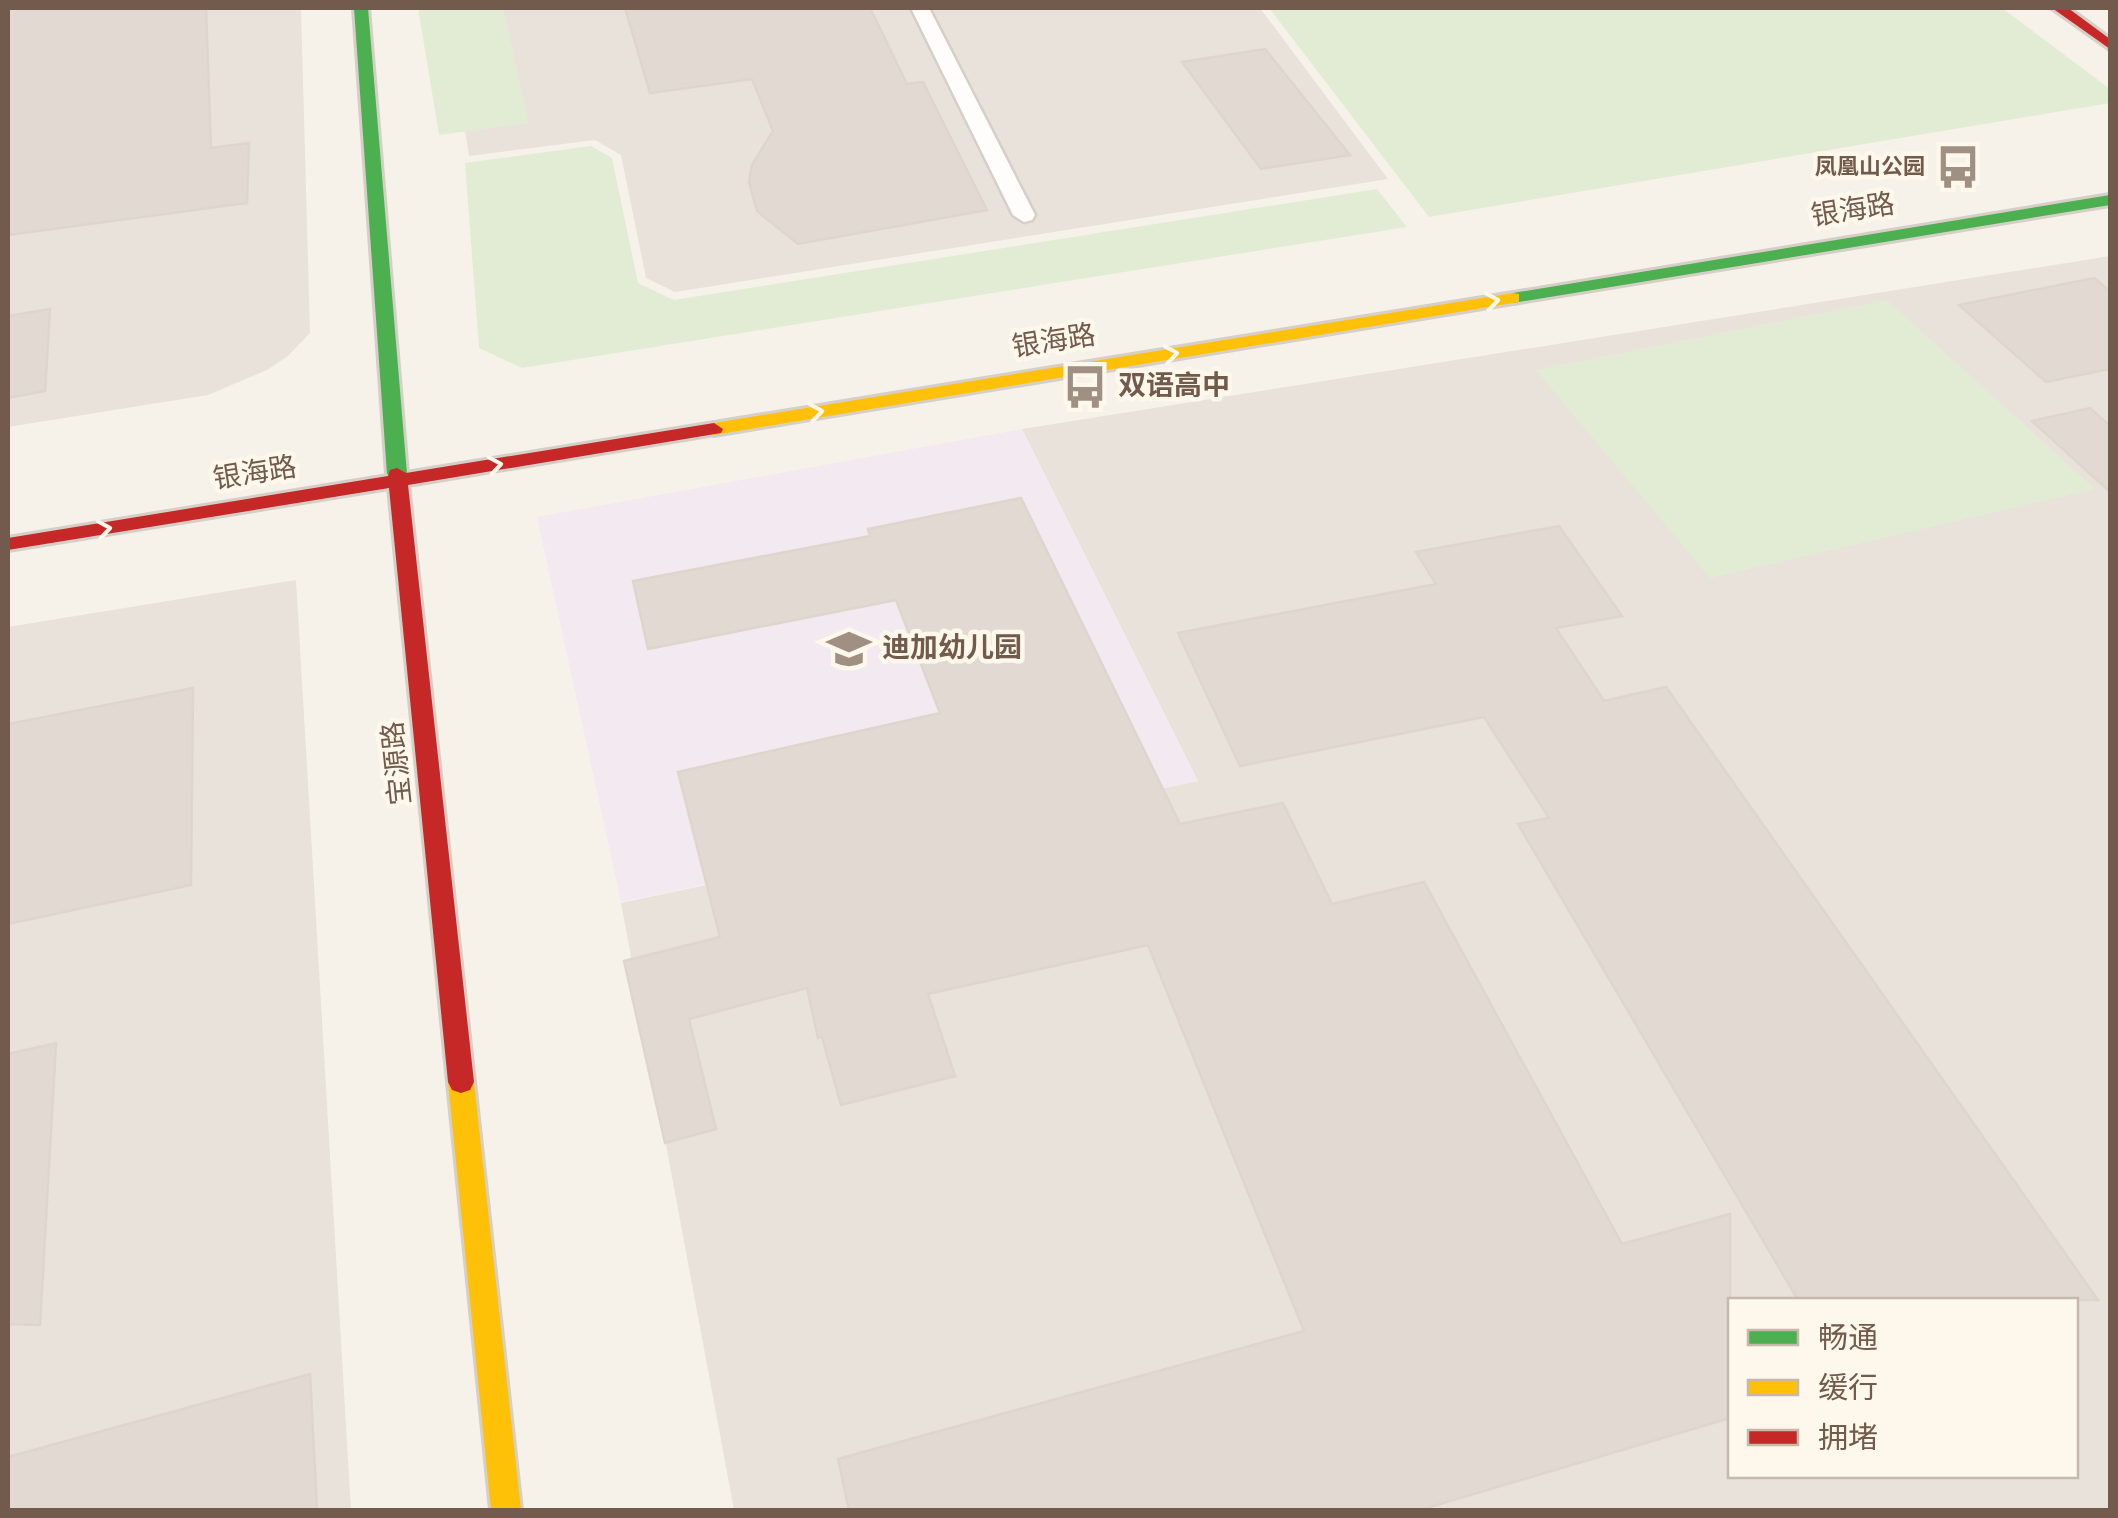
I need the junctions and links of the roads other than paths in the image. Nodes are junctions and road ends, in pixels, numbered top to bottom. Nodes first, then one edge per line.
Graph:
1 (360, 8) edge
2 (920, 8) edge
3 (2058, 8) edge
4 (2110, 45) edge
5 (2110, 200) edge
6 (1024, 215) dead end
7 (399, 480) junction
8 (8, 544) edge
9 (506, 1510) edge

1 - 7 main road, 宝源路
2 - 6 lane
3 - 4 main road
7 -> 5 main road, 银海路
8 -> 7 main road, 银海路
7 - 9 main road, 宝源路

